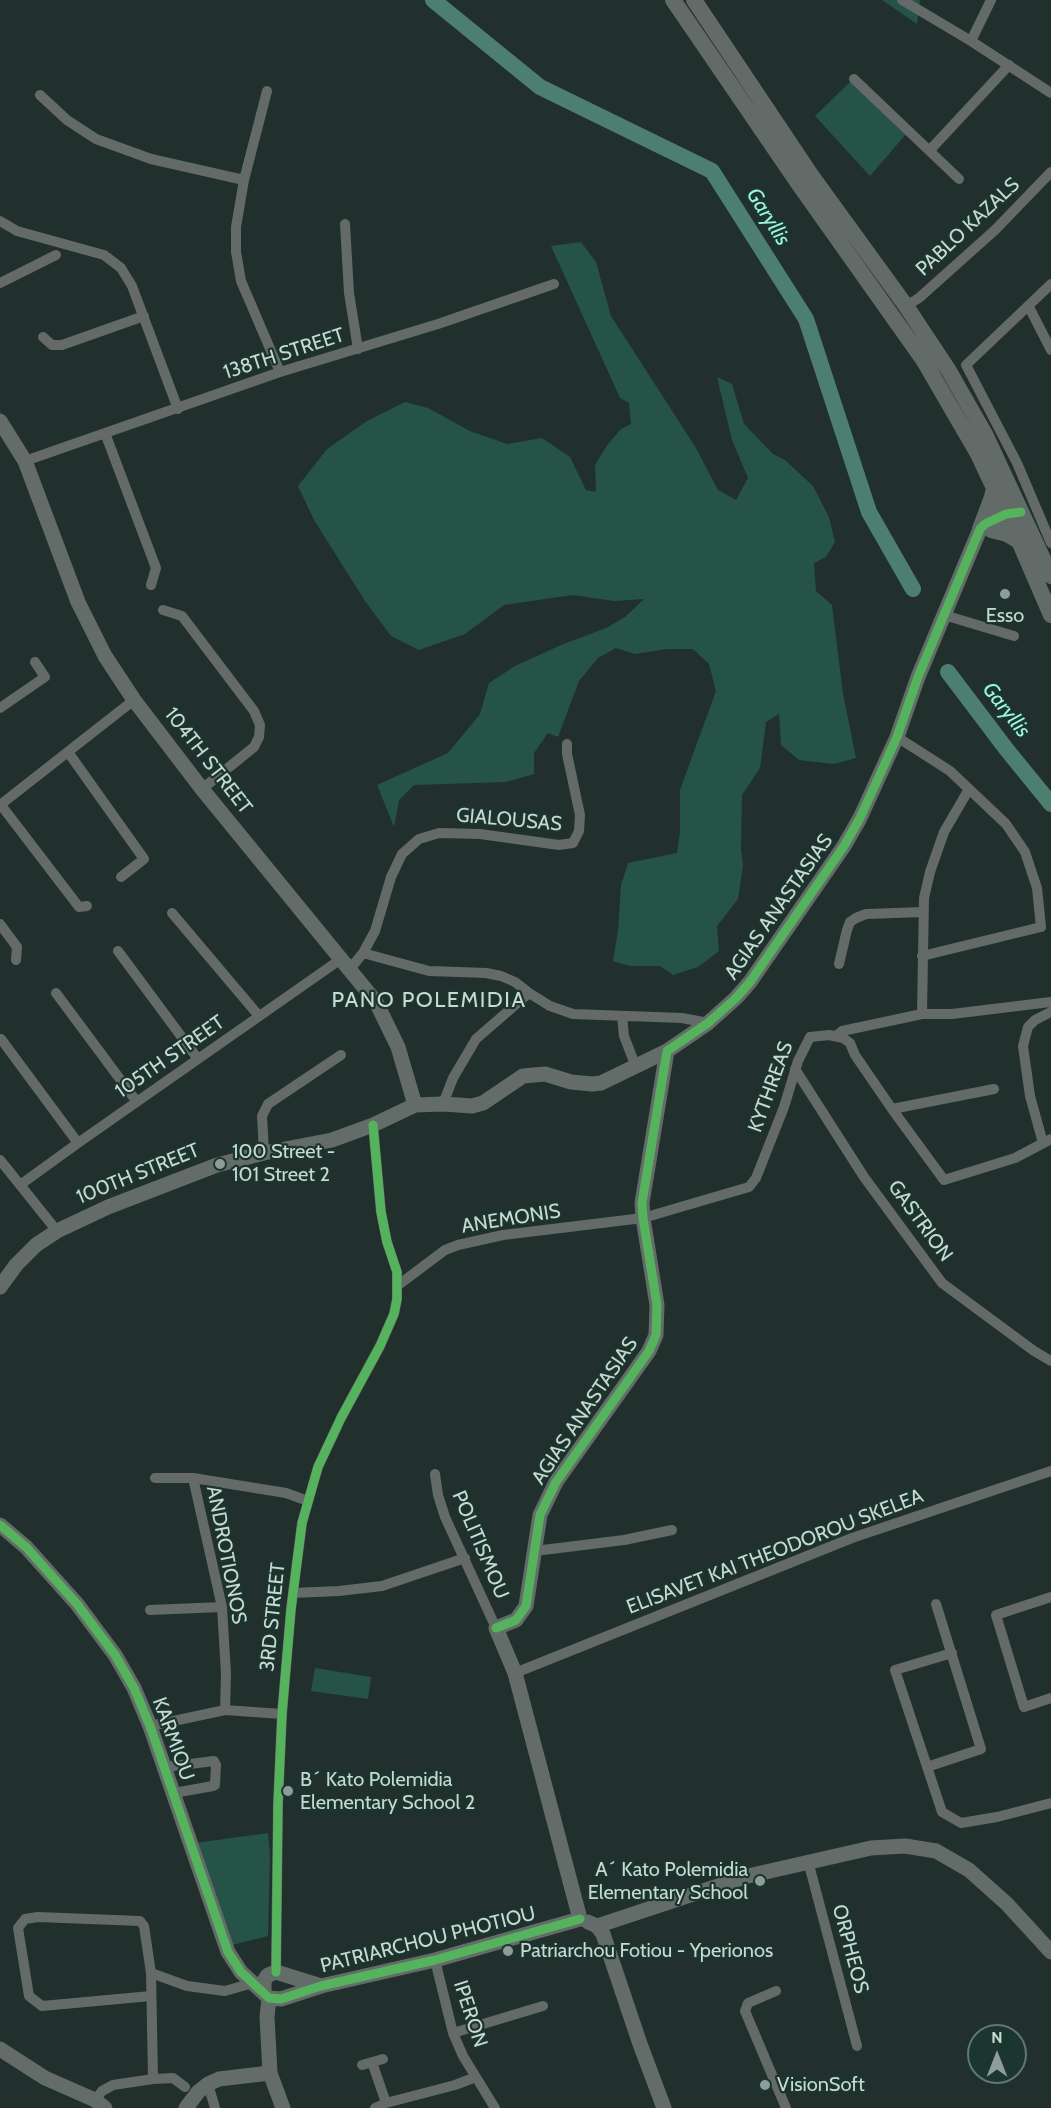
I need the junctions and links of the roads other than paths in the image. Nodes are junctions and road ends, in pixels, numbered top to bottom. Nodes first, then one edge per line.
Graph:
1 (673, 0) edge
2 (694, 0) edge
3 (902, 0) edge
4 (991, 0) edge
5 (971, 41) junction
6 (1009, 64) junction
7 (854, 80) dead end
8 (267, 91) dead end
9 (1051, 93) edge
10 (40, 95) dead end
11 (930, 150) junction
12 (1051, 172) edge
13 (959, 179) dead end
14 (244, 180) junction
15 (0, 222) edge
16 (345, 224) dead end
17 (56, 255) dead end
18 (0, 283) edge
19 (554, 284) dead end
20 (1051, 284) edge
21 (906, 306) junction
22 (1029, 307) junction
23 (144, 316) junction
24 (43, 337) dead end
25 (358, 349) junction
26 (1051, 350) edge
27 (280, 372) junction
28 (178, 409) junction
29 (0, 421) edge
30 (105, 433) junction
31 (25, 461) junction
32 (994, 487) junction
33 (1013, 516) junction
34 (983, 532) junction
35 (1019, 541) junction
36 (1051, 543) edge
37 (1051, 576) edge
38 (151, 585) dead end
39 (163, 610) dead end
40 (944, 615) junction
41 (1051, 615) edge
42 (1014, 636) dead end
43 (36, 663) dead end
44 (134, 700) junction
45 (0, 708) edge
46 (897, 737) junction
47 (567, 744) dead end
48 (68, 752) junction
49 (202, 789) junction
50 (969, 789) junction
51 (0, 805) edge
52 (121, 877) dead end
53 (87, 906) dead end
54 (923, 912) junction
55 (172, 913) dead end
56 (0, 924) edge
57 (118, 951) dead end
58 (363, 953) junction
59 (922, 956) junction
60 (16, 960) dead end
61 (346, 964) junction
62 (839, 964) dead end
63 (56, 993) dead end
64 (529, 993) junction
65 (1051, 1002) edge
66 (1051, 1012) edge
67 (922, 1014) junction
68 (259, 1016) junction
69 (622, 1016) junction
70 (708, 1023) junction
71 (836, 1036) junction
72 (1, 1039) edge
73 (667, 1051) junction
74 (341, 1055) dead end
75 (198, 1059) junction
76 (636, 1066) junction
77 (795, 1069) junction
78 (994, 1089) dead end
79 (137, 1102) junction
80 (443, 1104) junction
81 (415, 1105) junction
82 (892, 1109) junction
83 (373, 1125) junction
84 (1047, 1141) edge
85 (78, 1143) junction
86 (264, 1153) junction
87 (0, 1160) edge
88 (20, 1185) junction
89 (643, 1218) junction
90 (57, 1231) junction
91 (397, 1286) junction
92 (0, 1287) edge
93 (1051, 1361) edge
94 (1051, 1471) edge
95 (435, 1474) dead end
96 (155, 1478) dead end
97 (193, 1478) junction
98 (308, 1501) junction
99 (0, 1525) edge
100 (672, 1530) dead end
101 (535, 1551) junction
102 (465, 1558) junction
103 (293, 1593) junction
104 (1051, 1597) edge
105 (936, 1604) dead end
106 (222, 1607) junction
107 (150, 1610) dead end
108 (496, 1628) junction
109 (952, 1653) junction
110 (515, 1673) junction
111 (1051, 1698) edge
112 (225, 1710) junction
113 (282, 1714) junction
114 (150, 1725) junction
115 (165, 1767) junction
116 (927, 1767) junction
117 (174, 1793) junction
118 (1051, 1803) edge
119 (808, 1861) junction
120 (580, 1919) junction
121 (597, 1926) junction
122 (1051, 1952) edge
123 (435, 1960) junction
124 (151, 1973) junction
125 (266, 1982) junction
126 (321, 1986) junction
127 (776, 1991) dead end
128 (151, 1996) junction
129 (543, 2006) dead end
130 (453, 2033) junction
131 (857, 2046) dead end
132 (0, 2049) edge
133 (383, 2059) dead end
134 (270, 2073) junction
135 (476, 2077) junction
136 (153, 2079) junction
137 (208, 2084) junction
138 (185, 2087) dead end
139 (386, 2103) junction
140 (100, 2104) edge
141 (186, 2108) edge
142 (215, 2108) edge
143 (283, 2108) edge
144 (375, 2108) edge
145 (495, 2108) edge
146 (664, 2108) edge
147 (786, 2108) edge

1 - 32 main road
2 - 21 main road
3 - 5 street
4 - 5 street
5 - 6 street
6 - 9 street
6 - 11 street
7 - 11 street
8 - 14 street
10 - 14 street
11 - 13 street
12 - 21 street, PABLO KAZALS
14 - 27 street
15 - 23 street
16 - 25 street
17 - 18 street
19 - 25 street, 138TH STREET
20 - 22 street
21 - 33 main road
22 - 26 street
22 - 36 street
23 - 24 street
23 - 28 street
25 - 27 street, 138TH STREET
27 - 28 street, 138TH STREET
28 - 30 street, 138TH STREET
29 - 31 street, 104TH STREET
30 - 31 street, 138TH STREET
30 - 38 street
31 - 44 street, 104TH STREET
32 - 33 main road
32 - 34 main road
33 - 34 street
33 - 35 main road
33 - 37 main road
34 - 35 main road
34 - 40 street, AGIAS ANASTASIAS
35 - 41 main road
39 - 49 street
40 - 42 street
40 - 46 street, AGIAS ANASTASIAS
43 - 45 street
44 - 48 street
44 - 49 street, 104TH STREET
46 - 50 street
46 - 70 street, AGIAS ANASTASIAS
47 - 58 street, GIALOUSAS
48 - 51 street
48 - 52 street
49 - 61 street, 104TH STREET
50 - 54 street
50 - 59 street
51 - 53 street
54 - 59 street
54 - 62 street
55 - 68 street
56 - 60 street
57 - 75 street
58 - 61 street, GIALOUSAS
58 - 64 street
59 - 67 street
61 - 68 street, 105TH STREET
61 - 81 street, 104TH STREET
63 - 79 street
64 - 69 street
64 - 80 street
65 - 67 street
66 - 84 street
67 - 71 street
68 - 75 street, 105TH STREET
69 - 70 street
69 - 76 street
70 - 73 street, AGIAS ANASTASIAS
71 - 77 street, KYTHREAS
71 - 82 street
72 - 85 street
73 - 76 street, AGIAS ANASTASIAS
73 - 89 street, AGIAS ANASTASIAS
74 - 86 street
75 - 79 street, 105TH STREET
76 - 80 street, AGIAS ANASTASIAS
77 - 89 street, KYTHREAS
77 - 93 street, GASTRION
78 - 82 street
79 - 85 street, 105TH STREET
80 - 81 street, AGIAS ANASTASIAS
81 - 83 street, 100TH STREET
82 - 84 street
83 - 86 street, 100TH STREET
83 - 91 street
85 - 88 street, 105TH STREET
86 - 90 street, 100TH STREET
87 - 88 street
88 - 90 street
89 - 91 street, ANEMONIS
89 - 101 street, AGIAS ANASTASIAS
90 - 92 street, 100TH STREET
91 - 98 street, 3RD STREET
94 - 110 street, ELISAVET KAI THEODOROU SKELEA
95 - 102 street, POLITISMOU
96 - 97 street
97 - 98 street
97 - 106 street, ANDROTIONOS
98 - 103 street, 3RD STREET
99 - 114 street, KARMIOU
100 - 101 street
101 - 108 street, AGIAS ANASTASIAS
102 - 103 street
102 - 108 street, POLITISMOU
103 - 113 street, 3RD STREET
104 - 111 street
105 - 109 street
106 - 107 street
106 - 112 street, ANDROTIONOS
108 - 110 street
109 - 116 street
109 - 116 street
110 - 120 street
112 - 113 street
112 - 114 street
113 - 125 street, 3RD STREET
114 - 115 street, KARMIOU
115 - 117 street, KARMIOU
115 - 117 street
116 - 118 street
117 - 125 street, KARMIOU
119 - 121 street
119 - 122 street
119 - 131 street, ORPHEOS
120 - 121 street
120 - 123 street, PATRIARCHOU PHOTIOU
121 - 146 street
123 - 126 street, PATRIARCHOU PHOTIOU
123 - 130 street, IPERON
124 - 125 street
124 - 128 street
124 - 128 street
125 - 126 street, PATRIARCHOU PHOTIOU
125 - 126 street, PATRIARCHOU PHOTIOU
125 - 134 street, 3RD STREET
127 - 147 street
128 - 136 street
129 - 130 street
130 - 135 street, IPERON
132 - 140 street
133 - 139 street
134 - 137 street
134 - 143 street, 3RD STREET
135 - 139 street
135 - 145 street, IPERON
136 - 138 street
136 - 140 street
137 - 141 street
137 - 142 street
139 - 144 street

